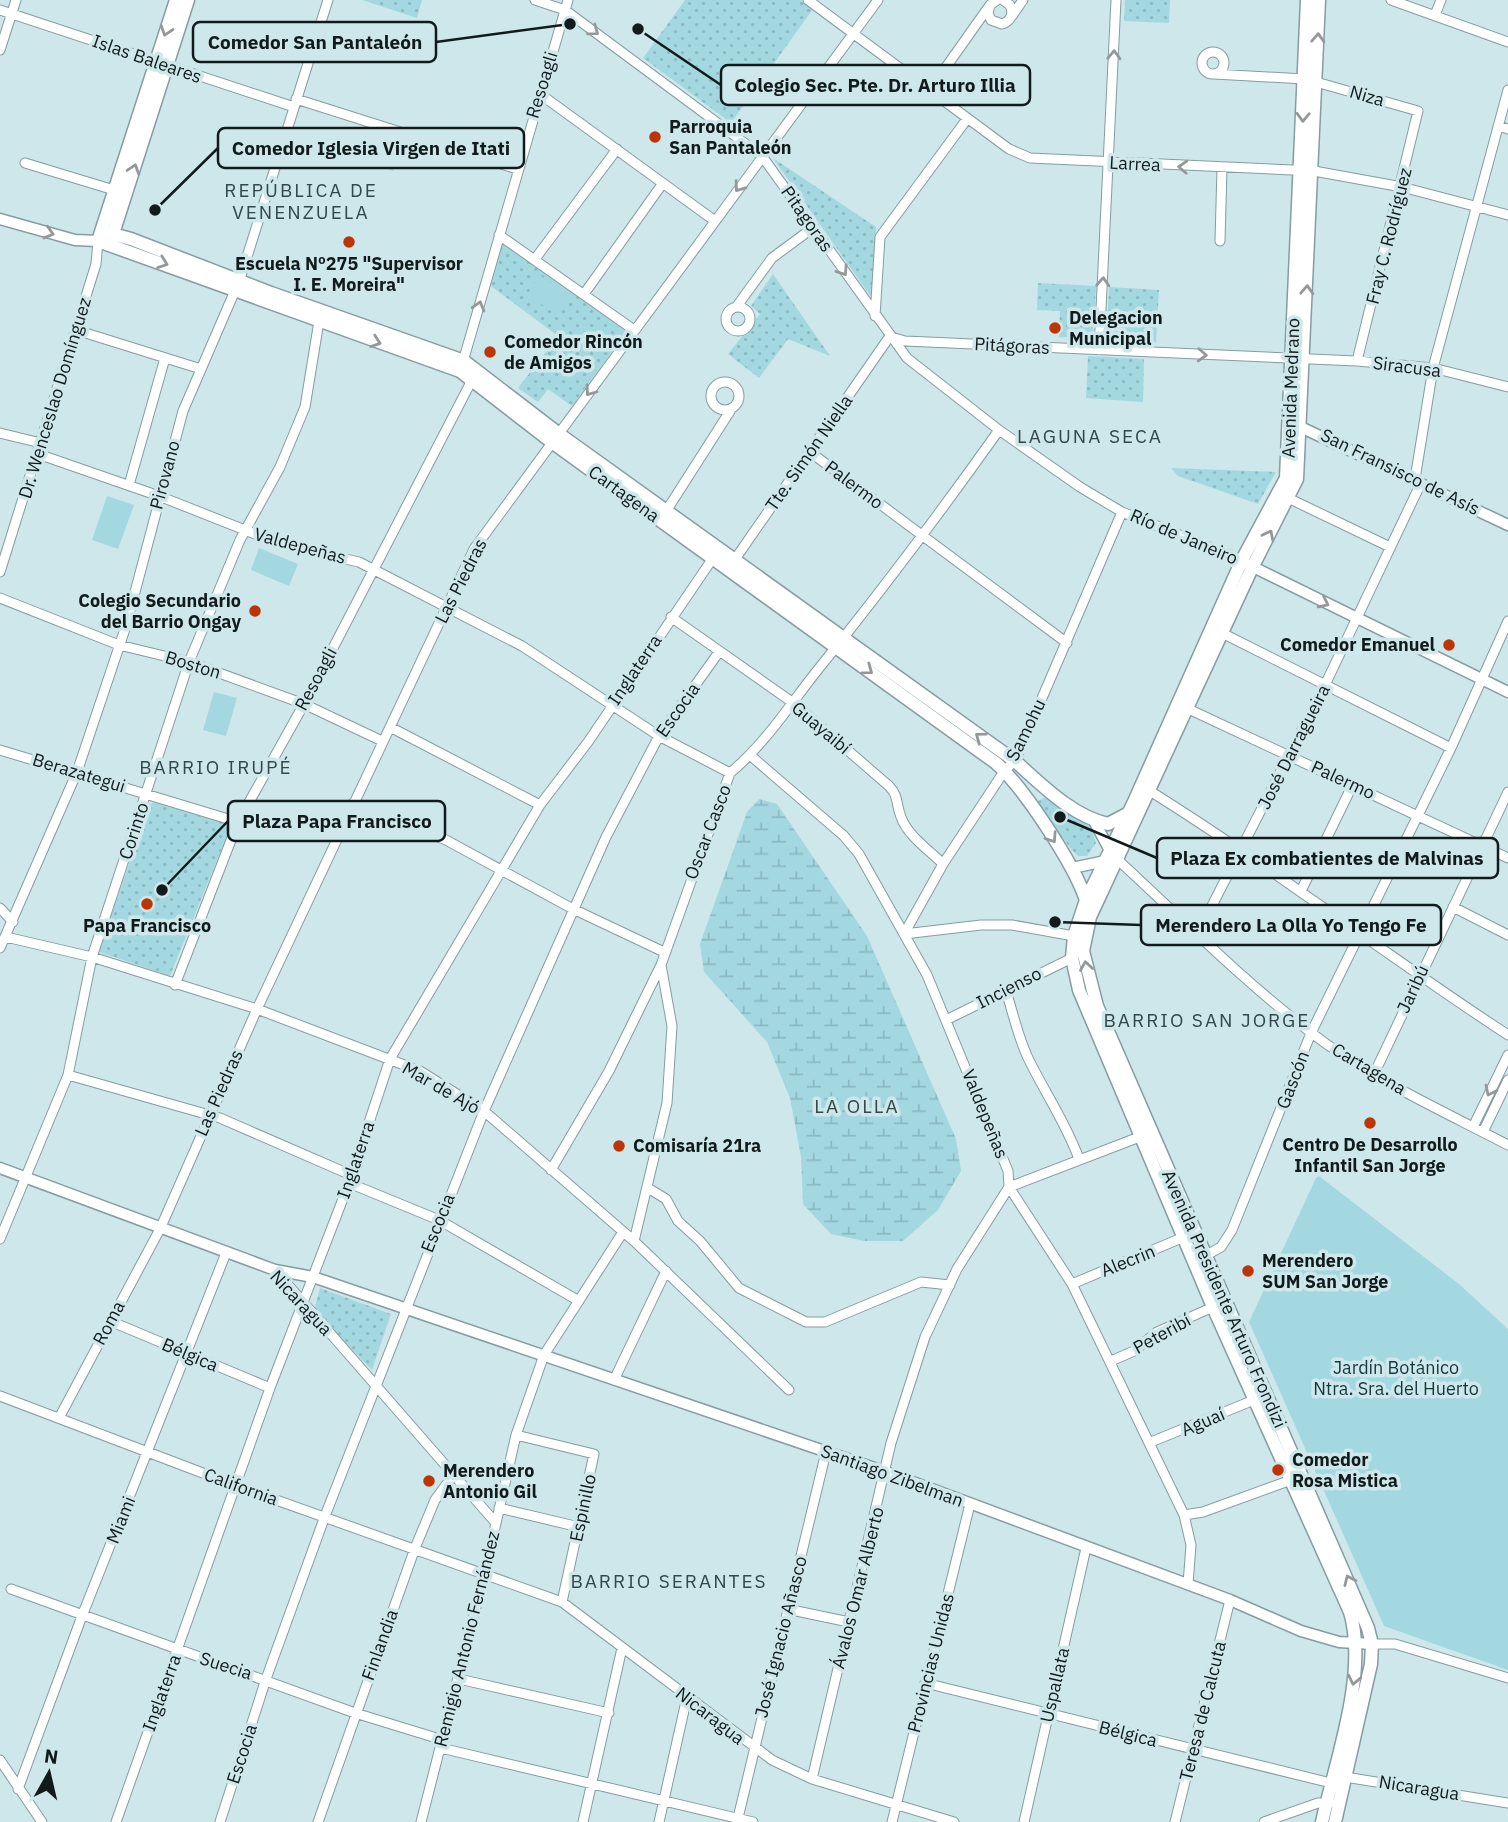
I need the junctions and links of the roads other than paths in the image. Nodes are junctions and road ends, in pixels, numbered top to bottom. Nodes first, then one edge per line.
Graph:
1 (16, 0) edge
2 (176, 0) edge
3 (188, 0) edge
4 (328, 0) edge
5 (535, 0) edge
6 (807, 0) edge
7 (878, 0) edge
8 (1003, 0) edge
9 (1023, 0) edge
10 (1116, 0) edge
11 (1307, 0) edge
12 (1319, 0) edge
13 (1391, 0) edge
14 (1441, 0) edge
15 (994, 2) edge
16 (566, 5) edge
17 (0, 9) edge
18 (12, 13) junction
19 (1435, 15) junction
20 (1011, 16) junction
21 (852, 34) junction
22 (1508, 42) edge
23 (0, 50) edge
24 (161, 63) junction
25 (1214, 74) dead end
26 (1310, 80) junction
27 (1508, 90) edge
28 (929, 91) junction
29 (540, 94) junction
30 (295, 103) junction
31 (1418, 111) joint
32 (967, 119) junction
33 (1498, 126) junction
34 (1508, 129) edge
35 (617, 149) junction
36 (762, 156) junction
37 (25, 163) dead end
38 (1110, 163) junction
39 (1222, 168) junction
40 (517, 169) junction
41 (1307, 171) junction
42 (663, 183) junction
43 (1402, 187) junction
44 (114, 190) junction
45 (1476, 206) junction
46 (1508, 215) edge
47 (0, 219) edge
48 (715, 221) junction
49 (814, 227) junction
50 (499, 235) junction
51 (107, 240) junction
52 (1220, 241) dead end
53 (536, 259) junction
54 (237, 284) junction
55 (584, 294) junction
56 (737, 306) dead end
57 (320, 316) junction
58 (875, 316) junction
59 (76, 330) junction
60 (634, 330) junction
61 (890, 336) junction
62 (1099, 350) junction
63 (165, 358) junction
64 (1298, 359) junction
65 (1357, 361) junction
66 (462, 366) junction
67 (1433, 368) junction
68 (201, 369) junction
69 (472, 380) junction
70 (1508, 387) edge
71 (732, 408) dead end
72 (1296, 423) junction
73 (999, 430) junction
74 (0, 433) edge
75 (556, 438) junction
76 (41, 443) junction
77 (810, 452) junction
78 (38, 454) junction
79 (1418, 481) junction
80 (129, 485) junction
81 (159, 496) junction
82 (1288, 498) junction
83 (1122, 512) junction
84 (663, 516) junction
85 (1508, 525) edge
86 (244, 531) junction
87 (923, 537) junction
88 (1390, 547) junction
89 (713, 558) junction
90 (1247, 564) junction
91 (732, 565) junction
92 (373, 571) junction
93 (0, 572) edge
94 (0, 598) edge
95 (447, 606) junction
96 (671, 617) junction
97 (1356, 619) junction
98 (1508, 621) edge
99 (1222, 633) junction
100 (840, 643) junction
101 (1067, 643) junction
102 (119, 645) junction
103 (719, 652) junction
104 (189, 662) junction
105 (1482, 679) junction
106 (1325, 685) junction
107 (1508, 692) edge
108 (792, 702) junction
109 (304, 704) junction
110 (611, 705) junction
111 (1182, 706) junction
112 (390, 727) junction
113 (659, 736) junction
114 (382, 741) junction
115 (1451, 748) junction
116 (0, 750) edge
117 (1290, 755) junction
118 (751, 756) junction
119 (1010, 766) junction
120 (77, 772) junction
121 (730, 773) junction
122 (1353, 784) junction
123 (1048, 790) junction
124 (1150, 791) junction
125 (1508, 792) edge
126 (146, 794) junction
127 (353, 803) junction
128 (540, 805) junction
129 (1031, 807) junction
130 (1129, 813) junction
131 (1418, 816) junction
132 (1094, 821) junction
133 (238, 822) junction
134 (1482, 845) junction
135 (1243, 849) junction
136 (1106, 855) junction
137 (1508, 858) edge
138 (1118, 860) junction
139 (943, 864) junction
140 (1072, 869) junction
141 (501, 871) junction
142 (1301, 891) junction
143 (1086, 900) junction
144 (1453, 907) junction
145 (0, 908) edge
146 (573, 909) junction
147 (13, 922) junction
148 (1198, 933) junction
149 (904, 934) junction
150 (1508, 935) edge
151 (1074, 936) junction
152 (1360, 936) junction
153 (6, 937) junction
154 (0, 948) edge
155 (664, 952) junction
156 (92, 957) junction
157 (1072, 958) junction
158 (661, 965) junction
159 (1419, 976) junction
160 (175, 985) junction
161 (1006, 991) junction
162 (257, 1009) junction
163 (946, 1020) junction
164 (1311, 1033) junction
165 (1508, 1035) edge
166 (1508, 1055) edge
167 (390, 1059) junction
168 (1374, 1074) junction
169 (68, 1075) junction
170 (1508, 1080) edge
171 (484, 1111) junction
172 (209, 1115) junction
173 (1473, 1127) junction
174 (1483, 1132) junction
175 (1142, 1136) junction
176 (1508, 1145) edge
177 (1079, 1159) junction
178 (0, 1168) edge
179 (551, 1170) junction
180 (25, 1178) junction
181 (350, 1179) junction
182 (1009, 1186) junction
183 (648, 1188) junction
184 (439, 1220) junction
185 (160, 1228) junction
186 (623, 1233) junction
187 (1184, 1237) junction
188 (0, 1239) edge
189 (634, 1241) junction
190 (226, 1253) junction
191 (1199, 1260) junction
192 (275, 1270) junction
193 (666, 1272) junction
194 (313, 1277) junction
195 (1072, 1284) junction
196 (950, 1285) junction
197 (579, 1301) junction
198 (302, 1302) junction
199 (404, 1307) junction
200 (1213, 1307) junction
201 (110, 1321) junction
202 (186, 1353) junction
203 (544, 1355) junction
204 (1111, 1361) junction
205 (614, 1380) junction
206 (375, 1385) junction
207 (270, 1388) junction
208 (789, 1390) dead end
209 (0, 1395) edge
210 (1254, 1400) junction
211 (1266, 1410) junction
212 (59, 1418) junction
213 (516, 1435) junction
214 (1151, 1442) junction
215 (826, 1452) junction
216 (148, 1453) junction
217 (886, 1472) junction
218 (454, 1474) junction
219 (1292, 1480) junction
220 (237, 1486) junction
221 (970, 1504) junction
222 (499, 1508) junction
223 (1184, 1515) junction
224 (325, 1516) junction
225 (495, 1522) junction
226 (579, 1527) junction
227 (415, 1548) junction
228 (1086, 1548) junction
229 (484, 1576) junction
230 (1188, 1584) junction
231 (10, 1589) dead end
232 (1230, 1600) junction
233 (562, 1602) junction
234 (786, 1609) junction
235 (82, 1616) junction
236 (849, 1622) junction
237 (1358, 1644) junction
238 (1372, 1644) junction
239 (622, 1648) junction
240 (177, 1650) junction
241 (1508, 1678) edge
242 (266, 1679) junction
243 (458, 1679) junction
244 (925, 1684) junction
245 (687, 1698) junction
246 (355, 1713) junction
247 (609, 1713) junction
248 (1048, 1715) junction
249 (442, 1744) junction
250 (754, 1749) junction
251 (1194, 1750) junction
252 (0, 1760) edge
253 (1345, 1777) junction
254 (812, 1779) junction
255 (593, 1783) junction
256 (1331, 1783) junction
257 (18, 1789) junction
258 (664, 1801) junction
259 (1333, 1803) junction
260 (1508, 1803) edge
261 (896, 1805) junction
262 (737, 1820) edge
263 (42, 1822) edge
264 (116, 1822) edge
265 (220, 1822) edge
266 (318, 1822) edge
267 (421, 1822) edge
268 (583, 1822) edge
269 (659, 1822) edge
270 (753, 1822) edge
271 (892, 1822) edge
272 (954, 1822) edge
273 (1024, 1822) edge
274 (1175, 1822) edge
275 (1264, 1822) edge
276 (1322, 1822) edge
277 (1335, 1822) edge

1 - 18 street
2 -> 24 main road
3 - 24 main road
4 - 30 street, Pirovano
5 - 16 street, Pitagoras
6 - 21 street, Larrea
7 - 21 street, Las Piedras
8 - 20 street
9 - 20 street
38 -> 10 street
11 - 26 main road, Avenida Medrano
26 -> 12 main road, Avenida Medrano
13 - 19 street
14 - 19 street
15 - 20 street
15 - 28 street
16 - 29 street, Resoagli
16 -> 36 street, Pitagoras
17 - 18 street, Islas Baleares
18 - 23 street
18 - 24 street, Islas Baleares
19 - 22 street
21 - 28 street, Larrea
21 - 36 street, Las Piedras
24 - 30 street, Islas Baleares
24 - 44 main road
51 -> 24 main road
25 - 26 street, Niza
26 - 31 street, Niza
26 - 41 main road, Avenida Medrano
27 - 33 street, José Darragueira
28 - 32 street, Larrea
29 - 35 street
29 - 40 street, Resoagli
30 - 40 street, Islas Baleares
30 - 54 street, Pirovano
31 - 43 street, Fray C. Rodríguez
32 - 38 street, Larrea
32 - 58 street
33 - 34 street
33 - 45 street, José Darragueira
35 - 42 street
35 - 53 street
36 -> 48 street, Las Piedras
36 - 49 street, Pitagoras
37 - 44 street
39 -> 38 street, Larrea
62 -> 38 street
39 - 41 street, Larrea
39 - 52 street
40 - 50 street, Resoagli
41 - 43 street, Larrea
41 - 64 main road, Avenida Medrano
42 - 48 street
42 - 55 street
43 - 45 street, Larrea
43 - 65 street, Fray C. Rodríguez
44 - 51 main road
45 - 46 street, Larrea
45 - 67 street, José Darragueira
47 -> 51 street, Cartagena
48 - 60 street, Las Piedras
49 - 56 street
49 -> 58 street, Pitagoras
50 - 53 street
66 -> 50 street, Resoagli
51 - 54 main road, Cartagena
51 - 59 street, Dr. Wenceslao Domínguez
53 - 55 street
54 - 57 main road, Cartagena
54 - 68 street, Pirovano
55 - 60 street
57 - 66 main road, Cartagena
57 - 86 street, Corinto
58 - 61 street, Pitagoras
59 - 63 street
59 - 76 street, Dr. Wenceslao Domínguez
60 -> 75 street, Las Piedras
61 - 62 street, Pitágoras
61 - 73 street, Río de Janeiro
61 - 77 street, Tte. Simón Niella
62 -> 64 street, Pitágoras
63 - 68 street
63 - 80 street
64 - 65 street, Siracusa
64 - 72 main road, Avenida Medrano
65 - 67 street, Siracusa
66 - 69 main road, Cartagena
66 - 75 main road, Cartagena
67 - 70 street, Siracusa
67 - 79 street, José Darragueira
68 - 81 street, Pirovano
69 - 75 main road, Cartagena
69 - 92 street, Resoagli
71 - 84 street
72 - 79 street, San Fransisco de Asís
72 - 82 main road, Avenida Medrano
72 - 90 main road, Avenida Medrano
73 - 83 street, Río de Janeiro
73 - 87 street, Oscar Casco
74 - 76 street
75 - 84 main road, Cartagena
75 - 95 street, Las Piedras
76 - 78 street, Dr. Wenceslao Domínguez
77 - 87 street, Palermo
77 - 91 street, Tte. Simón Niella
78 - 80 street, Valdepeñas
78 - 93 street, Dr. Wenceslao Domínguez
79 - 85 street, San Fransisco de Asís
79 - 88 street, José Darragueira
80 - 81 street, Valdepeñas
81 - 86 street, Valdepeñas
81 - 102 street, Pirovano
82 - 88 street
90 -> 82 main road, Avenida Medrano
83 - 90 street, Río de Janeiro
83 - 101 street, Samohu
84 - 89 main road, Cartagena
84 - 91 main road, Cartagena
86 - 92 street, Valdepeñas
86 - 104 street, Corinto
87 - 100 street, Oscar Casco
87 - 101 street, Palermo
88 - 97 street, José Darragueira
89 - 91 main road, Cartagena
89 - 96 street, Inglaterra
90 -> 97 street, Río de Janeiro
90 - 99 main road, Avenida Medrano
90 - 111 main road, Avenida Medrano
91 - 100 main road, Cartagena
92 - 95 street, Valdepeñas
92 - 109 street, Resoagli
94 - 102 street, Boston
95 - 110 street, Valdepeñas
95 - 112 street, Las Piedras
96 - 103 street, Guayaibí
96 - 110 street, Inglaterra
97 - 105 street, Río de Janeiro
97 - 106 street, José Darragueira
98 - 105 street, Gascón
99 - 106 street
99 - 111 main road, Avenida Medrano
100 - 108 street, Oscar Casco
100 - 119 main road, Cartagena
101 - 119 street, Samohu
102 - 104 street, Boston
102 - 120 street, Pirovano
103 - 108 street, Guayaibí
103 - 113 street, Escocia
104 - 109 street, Boston
104 - 126 street, Corinto
105 - 107 street, Río de Janeiro
105 - 115 street, Gascón
106 - 115 street
106 - 117 street, José Darragueira
108 - 118 street, Oscar Casco
108 - 139 street, Guayaibí
109 - 114 street, Boston
109 - 133 street, Resoagli
110 - 113 street, Valdepeñas
110 - 128 street, Inglaterra
111 - 117 street, Palermo
111 - 124 main road, Avenida Medrano
111 - 130 main road, Avenida Medrano
112 - 114 street, Las Piedras
112 - 128 street
113 - 121 street, Valdepeñas
113 - 146 street, Escocia
114 - 127 street, Las Piedras
115 - 131 street, Gascón
116 - 120 street, Berazategui
117 - 122 street, Palermo
117 - 135 street, José Darragueira
118 - 121 street, Oscar Casco
118 - 149 street, Valdepeñas
119 - 123 main road, Cartagena
119 - 129 main road, Cartagena
119 - 139 street, Samohu
120 - 126 street, Berazategui
120 - 147 street, Pirovano
121 - 155 street, Oscar Casco
122 - 131 street, Palermo
122 - 142 street
123 - 129 main road
123 - 132 main road, Cartagena
124 - 135 street
124 - 138 main road, Avenida Medrano
125 - 134 street, Jaribú
126 - 133 street, Berazategui
126 - 156 street, Corinto
127 - 141 street
127 - 162 street, Las Piedras
128 - 141 street, Inglaterra
129 -> 140 main road, Cartagena
130 - 132 main road
130 - 136 main road, Avenida Medrano
131 - 134 street, Palermo
131 - 152 street, Gascón
132 - 136 street
133 - 160 street, Resoagli
134 - 137 street, Palermo
134 - 144 street, Jaribú
135 - 142 street
135 - 148 street, José Darragueira
136 - 138 street
136 - 140 street
136 - 143 main road, Avenida Presidente Arturo Frondizi
138 - 148 street, Cartagena
191 -> 138 main road, Avenida Presidente Arturo Frondizi
139 - 149 street, Samohu
140 - 143 main road, Cartagena
141 - 146 street
141 - 167 street, Inglaterra
142 - 152 street
143 - 151 main road, Avenida Presidente Arturo Frondizi
144 - 150 street
144 - 159 street, Jaribú
145 - 147 street
146 - 155 street
146 - 171 street, Escocia
147 - 153 street, Pirovano
148 - 164 street, Cartagena
149 - 151 street
149 - 163 street, Valdepeñas
151 - 157 main road, Avenida Presidente Arturo Frondizi
152 - 159 street
152 - 164 street, Gascón
153 - 154 street, Pirovano
153 - 156 street, Mar de Ajó
155 - 158 street, Oscar Casco
156 - 160 street, Mar de Ajó
156 - 169 street, Corinto
157 - 161 street, Incienso
157 - 175 main road, Avenida Presidente Arturo Frondizi
158 - 179 street, Oscar Casco
158 - 183 street
159 - 165 street
159 - 168 street, Jaribú
160 - 162 street, Mar de Ajó
161 - 163 street, Incienso
161 - 177 street
162 - 167 street, Mar de Ajó
162 - 172 street, Las Piedras
163 - 182 street, Valdepeñas
164 - 168 street, Cartagena
164 - 191 street, Gascón
166 -> 173 street
167 - 171 street, Mar de Ajó
167 - 181 street, Inglaterra
168 - 173 street, Cartagena
169 - 172 street
169 - 180 street, Corinto
170 - 174 street
171 - 179 street, Mar de Ajó
171 - 184 street, Escocia
172 - 181 street
172 - 185 street, Las Piedras
173 - 174 street, Cartagena
174 - 176 street, Cartagena
175 - 177 street
175 - 187 main road, Avenida Presidente Arturo Frondizi
177 - 182 street
178 - 180 street, Nicaragua
179 - 186 street, Mar de Ajó
180 - 185 street, Nicaragua
180 - 188 street, Corinto
181 - 184 street
181 - 194 street, Inglaterra
182 - 195 street, Valdepeñas
182 - 196 street, Ávalos Omar Alberto
183 - 189 street
183 - 196 street
184 - 197 street
184 - 199 street, Escocia
185 - 190 street, Nicaragua
185 - 201 street, Roma
186 - 189 street, Mar de Ajó
186 - 197 street, Remigio Antonio Fernández
187 - 191 main road, Avenida Presidente Arturo Frondizi
187 - 195 street, Alecrin
189 - 193 street, Mar de Ajó
190 - 192 street, Nicaragua
190 - 202 street, Miami
191 - 200 main road, Avenida Presidente Arturo Frondizi
191 - 211 main road, Avenida Presidente Arturo Frondizi
192 - 194 street, Santiago Zibelman
192 - 198 street, Nicaragua
193 - 205 street
193 - 208 street, Mar de Ajó
194 - 198 street, Inglaterra
194 - 199 street, Santiago Zibelman
195 - 204 street, Valdepeñas
196 - 217 street, Ávalos Omar Alberto
197 - 203 street, Remigio Antonio Fernández
198 - 206 street, Nicaragua
198 - 207 street, Inglaterra
199 - 203 street, Santiago Zibelman
199 - 206 street, Escocia
200 - 204 street, Peteribí
200 - 210 main road, Avenida Presidente Arturo Frondizi
201 - 202 street, Bélgica
201 - 212 street, Roma
202 - 207 street, Bélgica
202 - 216 street, Miami
203 - 205 street, Santiago Zibelman
203 - 213 street, Remigio Antonio Fernández
204 - 214 street, Valdepeñas
205 - 215 street, Santiago Zibelman
206 - 218 street, Nicaragua
206 - 224 street, Escocia
207 - 220 street, Inglaterra
209 - 212 street, California
210 - 211 main road, Avenida Presidente Arturo Frondizi
210 - 214 street, Aguaí
211 - 219 main road, Avenida Presidente Arturo Frondizi
238 -> 211 main road, Avenida Presidente Arturo Frondizi
212 - 216 street, California
213 - 222 street, Remigio Antonio Fernández
213 - 226 street, Espinillo
214 - 223 street, Valdepeñas
215 - 217 street, Santiago Zibelman
215 - 234 street, José Ignacio Añasco
216 - 220 street, California
216 - 235 street, Miami
217 - 221 street, Santiago Zibelman
217 - 236 street, Ávalos Omar Alberto
218 - 225 street, Nicaragua
218 - 227 street, Finlandia
219 - 223 street
219 - 237 main road, Avenida Presidente Arturo Frondizi
220 - 224 street, California
220 - 240 street, Inglaterra
221 - 228 street, Santiago Zibelman
221 - 244 street, Provincias Unidas
222 - 225 street, Remigio Antonio Fernández
222 - 226 street
223 - 230 street, Valdepeñas
224 - 227 street, California
224 - 242 street, Escocia
225 - 229 street, Remigio Antonio Fernández
226 - 233 street, Espinillo
227 - 229 street, California
227 - 246 street, Finlandia
228 - 230 street, Santiago Zibelman
228 - 248 street, Uspallata
229 - 233 street, Nicaragua
229 - 243 street, Remigio Antonio Fernández
230 - 232 street, Santiago Zibelman
231 - 235 street, Suecia
232 - 237 street, Santiago Zibelman
232 - 251 street, Teresa de Calcuta
233 - 239 street, Nicaragua
234 - 236 street
234 - 250 street, José Ignacio Añasco
235 - 240 street, Suecia
235 - 257 street, Miami
236 - 254 street, Ávalos Omar Alberto
237 - 238 street, Santiago Zibelman
237 -> 256 main road, Avenida Presidente Arturo Frondizi
238 - 241 street, Santiago Zibelman
238 - 253 main road, Avenida Presidente Arturo Frondizi
239 - 245 street, Nicaragua
239 - 247 street
240 - 242 street, Suecia
240 - 264 street, Inglaterra
242 - 246 street, Suecia
242 - 265 street, Escocia
243 - 247 street
243 - 249 street, Remigio Antonio Fernández
244 - 248 street, Bélgica
244 - 261 street, Provincias Unidas
245 - 250 street, Nicaragua
245 - 258 street
246 - 249 street, Suecia
246 - 266 street, Finlandia
247 - 255 street
248 - 251 street, Bélgica
248 - 273 street, Uspallata
249 - 255 street, Suecia
249 - 267 street, Remigio Antonio Fernández
250 - 254 street, Nicaragua
250 - 262 street, José Ignacio Añasco
251 - 256 street, Bélgica
251 - 274 street, Teresa de Calcuta
252 - 257 street
253 - 256 street
253 - 259 main road, Avenida Presidente Arturo Frondizi
253 - 260 street, Nicaragua
254 - 261 street, Nicaragua
255 - 258 street, Suecia
255 - 268 street
256 - 259 main road, Avenida Presidente Arturo Frondizi
257 - 263 street
258 - 262 street, Suecia
258 - 269 street
259 - 275 street
259 - 276 main road, Avenida Presidente Arturo Frondizi
259 - 277 main road, Avenida Presidente Arturo Frondizi
261 - 271 street, Provincias Unidas
261 - 272 street, Nicaragua
262 - 270 street, Suecia

